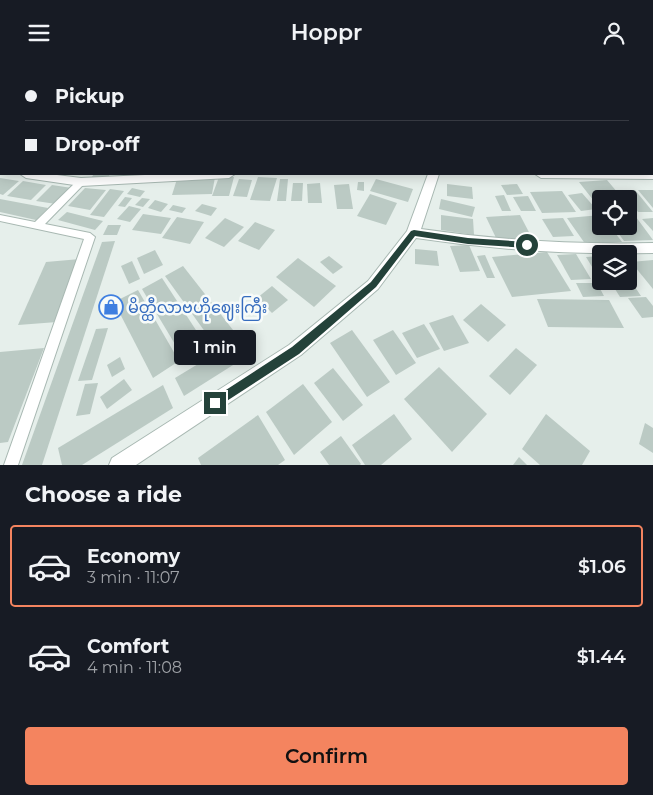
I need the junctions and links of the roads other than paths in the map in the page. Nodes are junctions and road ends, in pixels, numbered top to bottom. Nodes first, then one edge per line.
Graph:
1 (41, 175) edge
2 (193, 175) edge
3 (432, 175) edge
4 (85, 178) edge
5 (0, 218) edge
6 (37, 226) junction
7 (414, 233) junction
8 (653, 247) edge
9 (11, 465) edge
10 (119, 465) edge

1 - 4 street
2 - 4 street
3 - 7 street
4 - 6 street
5 - 6 street
6 - 9 street
7 - 8 street
7 - 10 street

